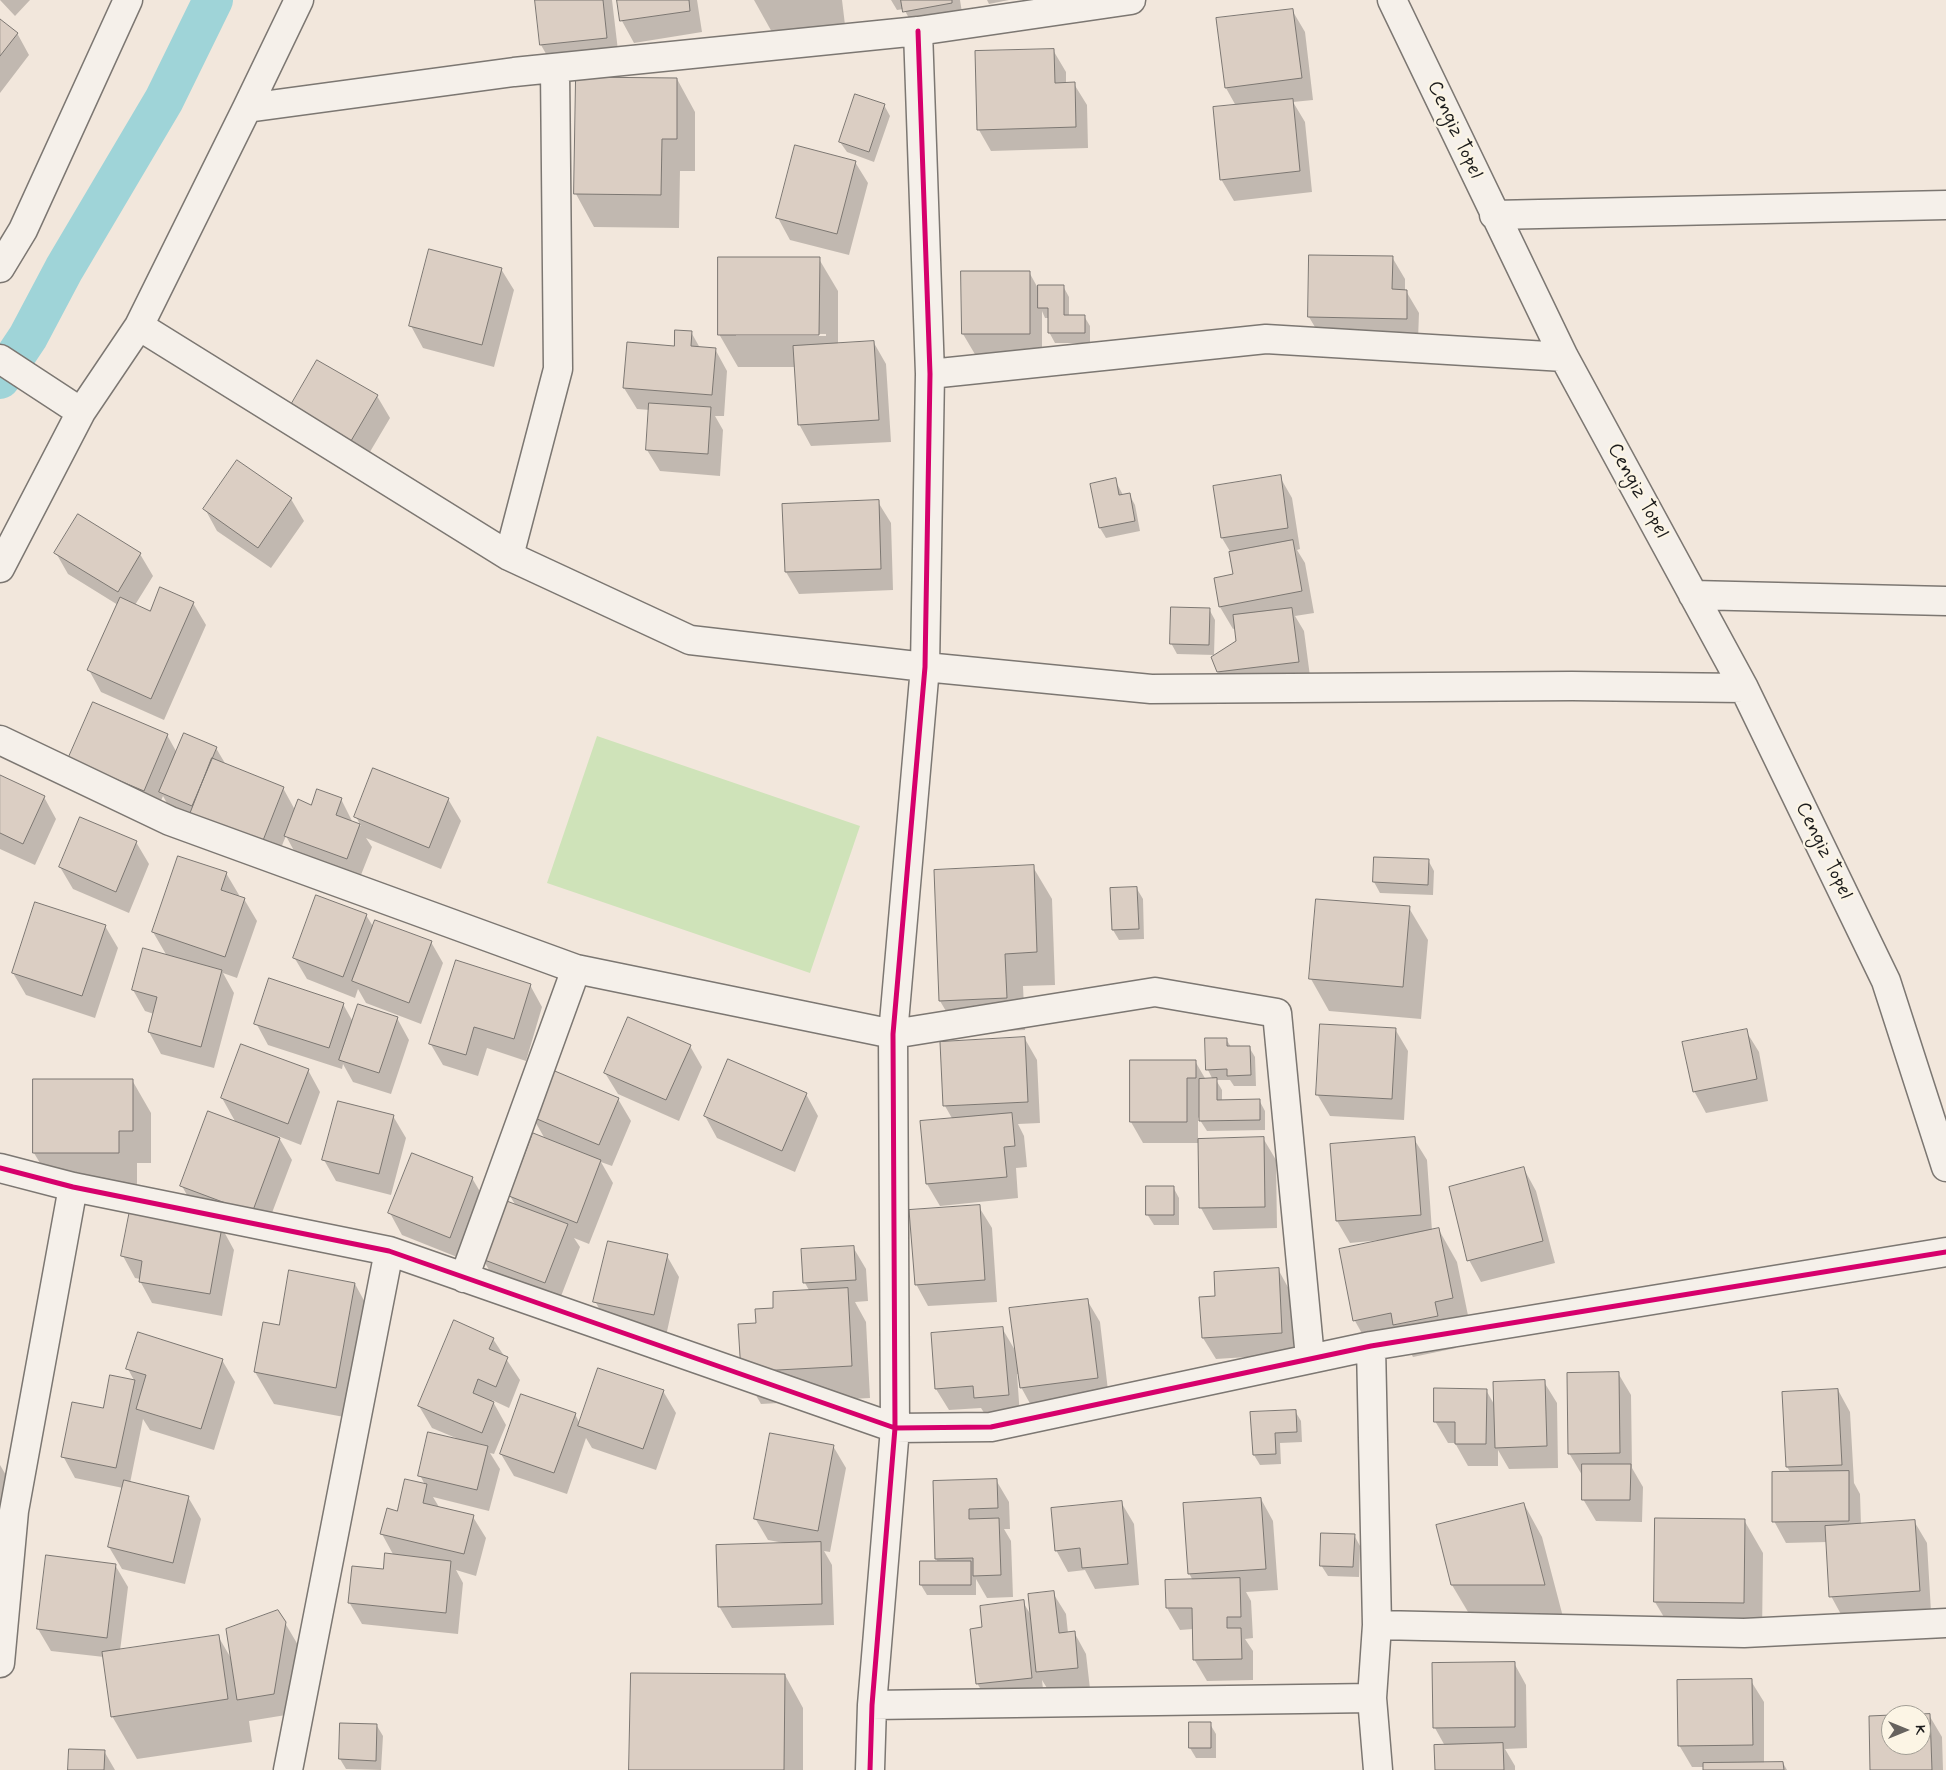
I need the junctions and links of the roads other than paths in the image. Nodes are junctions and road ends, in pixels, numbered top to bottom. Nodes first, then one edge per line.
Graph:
1 (128, 0) edge
2 (299, 0) edge
3 (1131, 0) edge
4 (1392, 0) edge
5 (918, 31) junction
6 (555, 69) junction
7 (247, 108) junction
8 (1946, 205) edge
9 (1494, 215) junction
10 (0, 268) edge
11 (139, 326) junction
12 (1564, 357) junction
13 (0, 359) edge
14 (930, 374) junction
15 (81, 412) junction
16 (8, 546) edge
17 (509, 556) junction
18 (0, 568) edge
19 (1693, 595) junction
20 (1946, 601) edge
21 (926, 667) junction
22 (1744, 688) junction
23 (0, 740) edge
24 (576, 969) junction
25 (893, 1034) junction
26 (1946, 1167) edge
27 (0, 1168) edge
28 (73, 1187) junction
29 (389, 1251) junction
30 (1946, 1252) edge
31 (464, 1278) junction
32 (1371, 1346) junction
33 (1310, 1358) junction
34 (895, 1428) junction
35 (1946, 1623) edge
36 (1377, 1625) junction
37 (0, 1663) edge
38 (1372, 1698) junction
39 (872, 1705) junction
40 (288, 1770) edge
41 (870, 1770) edge
42 (1378, 1770) edge

1 - 10 street
2 - 7 street
3 - 5 street
4 - 9 street, Cengiz Topel
5 - 6 street
5 - 14 street
6 - 7 street
6 - 17 street
7 - 11 street
8 - 9 street
9 - 12 street, Cengiz Topel
11 - 15 street
11 - 17 street
12 - 14 street
12 - 19 street, Cengiz Topel
13 - 15 street
14 - 21 street
15 - 16 street
16 - 18 street
17 - 21 street
19 - 20 street
19 - 22 street, Cengiz Topel
21 - 22 street
21 - 25 street
22 - 26 street, Cengiz Topel
23 - 24 street
24 - 25 street
24 - 31 street
25 - 33 street
25 - 34 street
27 - 28 street
28 - 29 street
28 - 37 street
29 - 31 street
29 - 40 street
30 - 32 street
31 - 34 street
32 - 33 street
32 - 36 street
33 - 34 street
34 - 39 street
35 - 36 street
36 - 38 street
38 - 39 street
38 - 42 street
39 - 41 street

